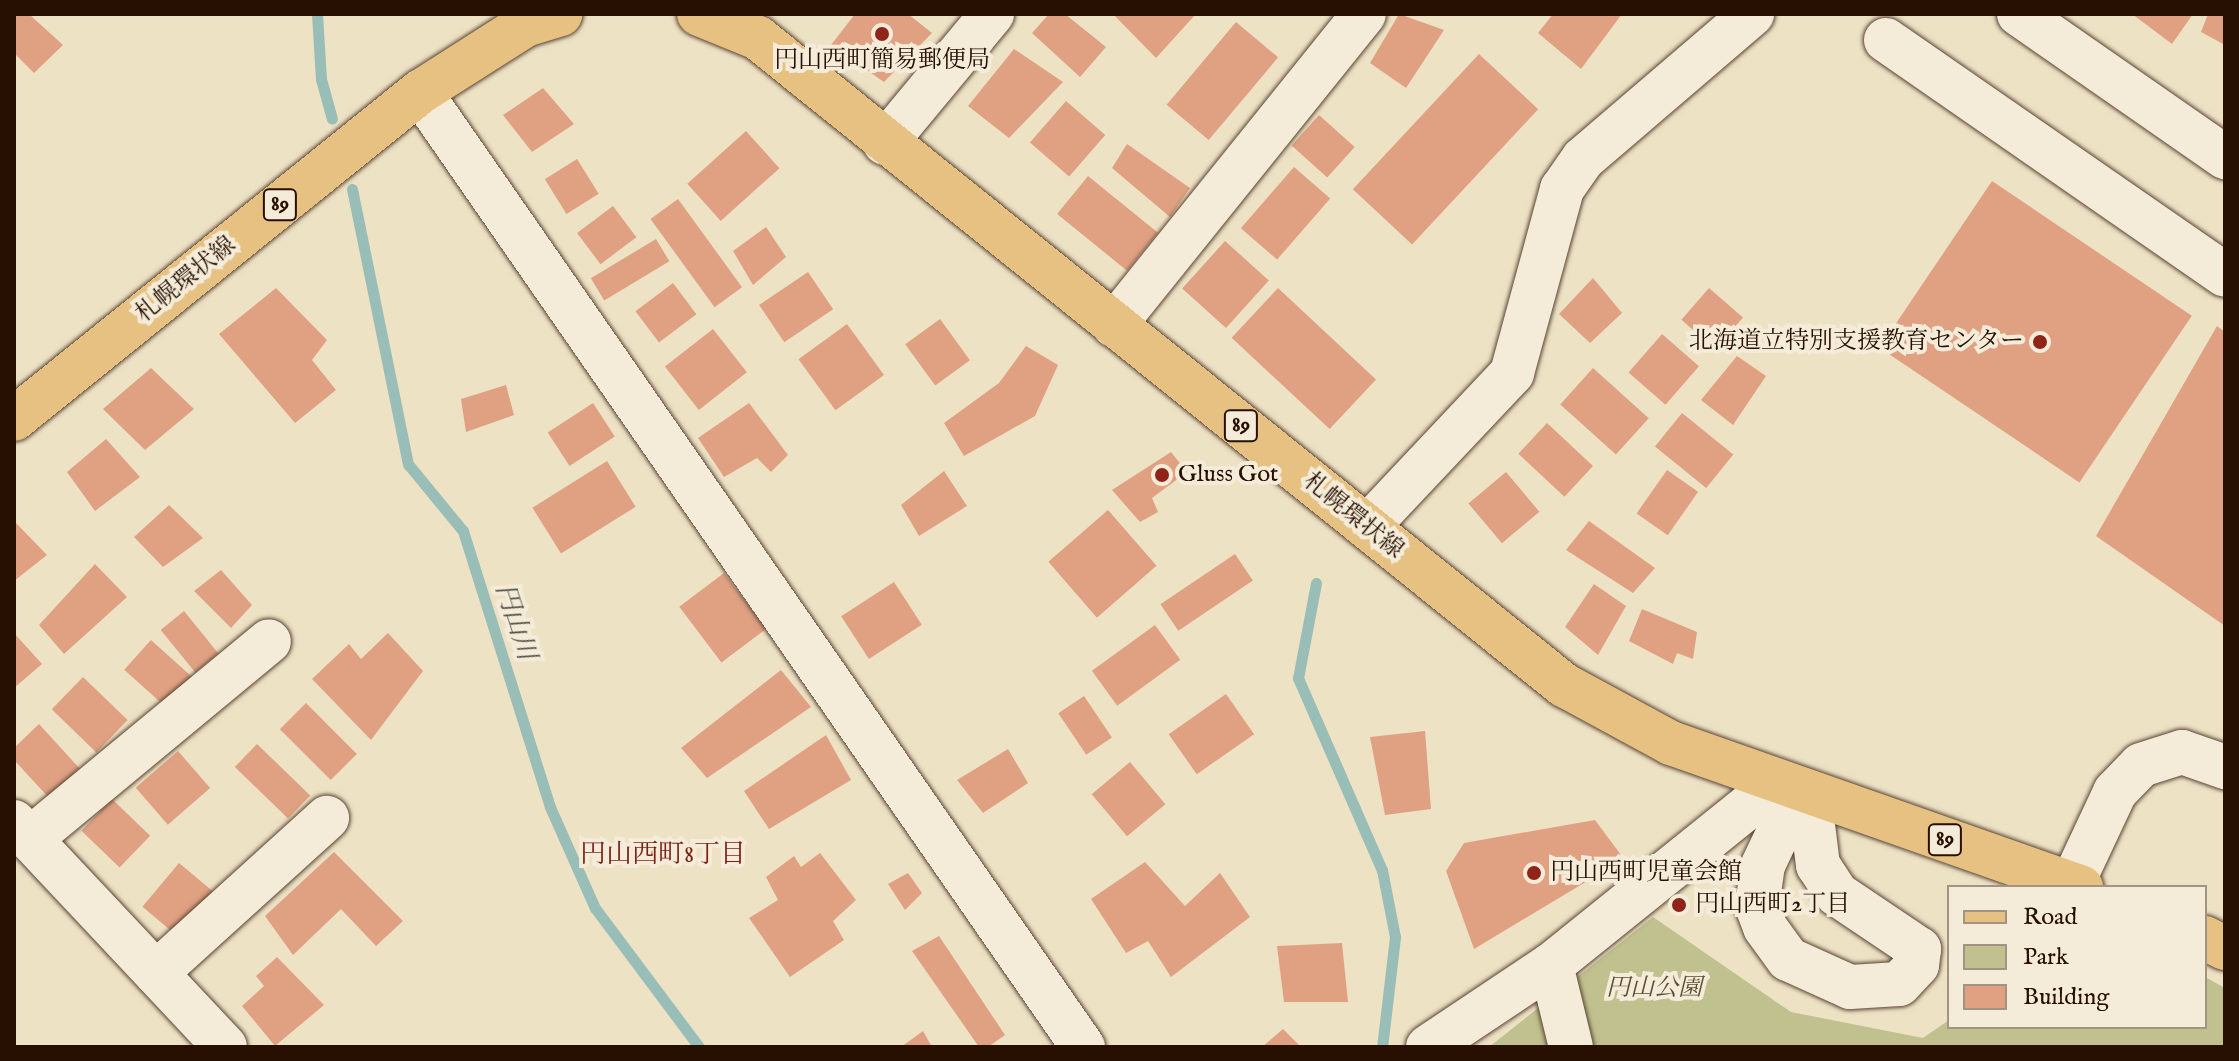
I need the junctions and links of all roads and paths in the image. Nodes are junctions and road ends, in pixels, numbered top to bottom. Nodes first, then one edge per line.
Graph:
1 (560, 14) edge
2 (699, 14) edge
3 (992, 14) edge
4 (1364, 14) edge
5 (1752, 14) edge
6 (2019, 14) edge
7 (1886, 40) dead end
8 (420, 92) junction
9 (885, 143) junction
10 (2225, 157) edge
11 (2225, 275) edge
12 (1114, 325) junction
13 (14, 419) edge
14 (1368, 526) junction
15 (269, 641) dead end
16 (2225, 767) edge
17 (1794, 787) junction
18 (327, 818) dead end
19 (22, 830) edge
20 (2076, 885) edge
21 (2207, 939) edge
22 (2225, 948) edge
23 (1551, 965) junction
24 (156, 973) junction
25 (1436, 1040) edge
26 (225, 1047) edge
27 (1083, 1047) edge
28 (1571, 1047) edge

1 - 8 main road, 札幌環状線 / 89
2 - 9 main road, 札幌環状線 / 89
3 - 9 street
4 - 12 street
5 - 14 street
6 - 10 street
7 - 11 street
8 - 13 main road, 札幌環状線 / 89
8 - 27 street
9 - 12 main road, 札幌環状線 / 89
12 - 14 main road, 札幌環状線 / 89
14 - 17 main road, 札幌環状線 / 89
15 - 19 street
16 - 20 street
17 - 17 street
17 - 20 main road, 札幌環状線 / 89
17 - 23 street
18 - 24 street
19 - 24 street
21 - 22 main road
23 - 25 street
23 - 28 street
24 - 26 street

